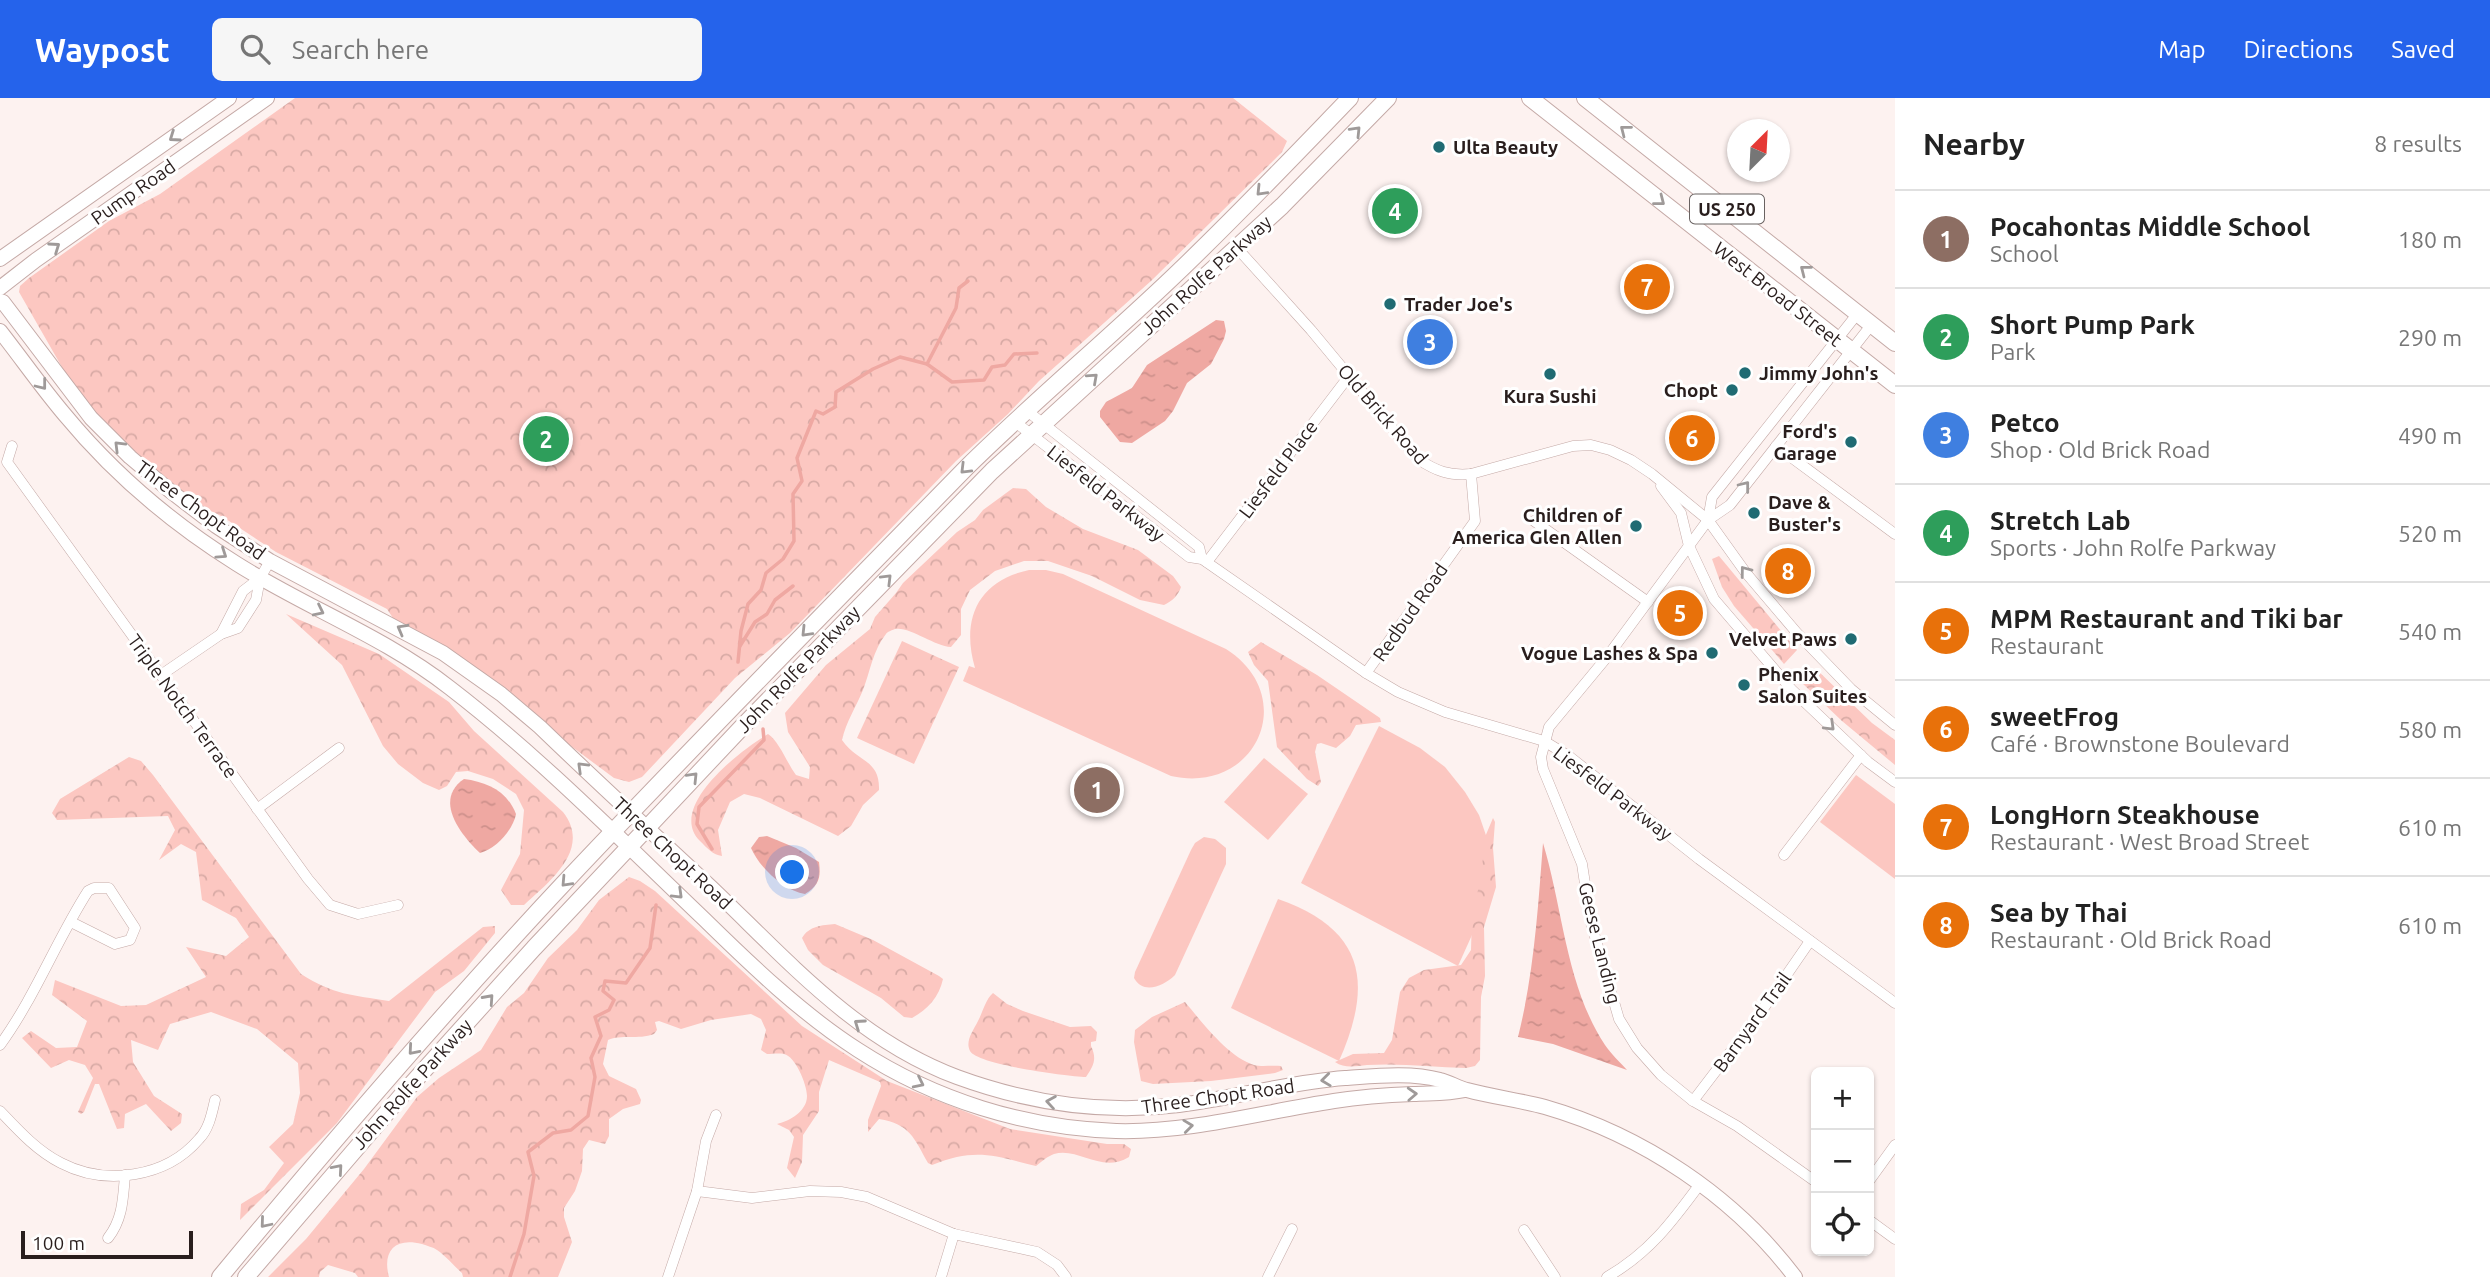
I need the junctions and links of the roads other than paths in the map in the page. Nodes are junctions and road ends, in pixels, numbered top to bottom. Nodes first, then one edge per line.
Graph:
1 (229, 98) edge
2 (267, 98) edge
3 (1350, 98) edge
4 (1388, 98) edge
5 (1530, 98) edge
6 (1584, 98) edge
7 (1237, 247) junction
8 (0, 260) edge
9 (0, 288) edge
10 (0, 301) edge
11 (1858, 313) junction
12 (1872, 324) junction
13 (0, 331) edge
14 (1836, 339) junction
15 (1895, 343) edge
16 (1851, 351) junction
17 (1349, 376) junction
18 (1895, 385) edge
19 (1020, 415) junction
20 (1037, 429) junction
21 (12, 446) dead end
22 (1776, 446) junction
23 (1471, 474) junction
24 (1653, 474) junction
25 (1708, 520) junction
26 (1534, 522) dead end
27 (1895, 534) edge
28 (1689, 546) junction
29 (270, 561) junction
30 (1204, 561) junction
31 (260, 578) junction
32 (1648, 603) junction
33 (221, 634) junction
34 (1366, 673) junction
35 (161, 675) junction
36 (1895, 724) edge
37 (1544, 741) junction
38 (339, 748) dead end
39 (1861, 755) junction
40 (1895, 782) edge
41 (257, 809) junction
42 (631, 814) junction
43 (647, 827) junction
44 (612, 832) junction
45 (628, 847) junction
46 (1784, 855) dead end
47 (398, 905) dead end
48 (71, 922) junction
49 (1810, 941) junction
50 (1895, 1003) edge
51 (0, 1045) edge
52 (1465, 1090) junction
53 (215, 1100) dead end
54 (1693, 1101) junction
55 (0, 1111) edge
56 (716, 1115) dead end
57 (1895, 1145) edge
58 (1874, 1174) edge
59 (125, 1175) junction
60 (1811, 1178) edge
61 (1700, 1184) junction
62 (697, 1191) junction
63 (1874, 1224) edge
64 (1292, 1229) dead end
65 (1524, 1230) dead end
66 (954, 1234) junction
67 (108, 1238) dead end
68 (1895, 1239) edge
69 (220, 1277) edge
70 (246, 1277) edge
71 (668, 1277) edge
72 (942, 1277) edge
73 (1066, 1277) edge
74 (1268, 1277) edge
75 (1555, 1277) edge
76 (1607, 1277) edge
77 (1795, 1277) edge

1 -> 8 main road, Pump Road
9 -> 2 main road, Pump Road
3 -> 19 main road, John Rolfe Parkway
7 -> 4 main road, John Rolfe Parkway
5 -> 14 main road, West Broad Street / US 250
11 -> 6 main road, West Broad Street / US 250
7 - 17 street, Old Brick Road
20 -> 7 main road, John Rolfe Parkway
29 -> 10 main road, Three Chopt Road
11 - 12 main road, West Broad Street / US 250
11 - 14 street
12 - 15 main road, West Broad Street / US 250
12 - 16 street
13 -> 31 main road, Three Chopt Road
14 - 16 main road, West Broad Street / US 250
14 - 25 street
16 - 18 main road, West Broad Street / US 250
16 - 22 street
17 - 23 street, Old Brick Road
17 - 30 street, Liesfeld Place
19 - 20 street, Liesfeld Parkway
19 - 20 street, Liesfeld Parkway
19 -> 42 main road, John Rolfe Parkway
20 - 30 street, Liesfeld Parkway
20 - 30 street, Liesfeld Parkway
43 -> 20 main road, John Rolfe Parkway
21 - 35 street, Triple Notch Terrace
25 -> 22 street
22 - 27 street
23 - 24 street, Old Brick Road
23 - 34 street, Redbud Road
24 - 25 street, Old Brick Road
24 - 28 street, Old Brick Road
25 - 28 street
36 -> 25 street, Old Brick Road
26 - 32 street
28 - 32 street
28 -> 39 street, Old Brick Road
29 - 31 street
42 -> 29 main road, Three Chopt Road
30 - 34 street, Liesfeld Parkway
31 - 33 street
31 - 33 street
31 -> 44 main road, Three Chopt Road
32 - 37 street
33 - 35 street
34 - 37 street, Liesfeld Parkway
35 - 41 street, Triple Notch Terrace
37 - 49 street, Liesfeld Parkway
37 - 54 street, Geese Landing
38 - 41 street
39 - 40 street, Old Brick Road
39 - 46 street
41 - 47 street, Triple Notch Terrace
42 - 43 main road, Three Chopt Road
42 - 44 main road, John Rolfe Parkway
43 - 45 main road, John Rolfe Parkway
52 -> 43 main road, Three Chopt Road
44 - 45 main road, Three Chopt Road
44 -> 69 main road, John Rolfe Parkway
45 -> 52 main road, Three Chopt Road
70 -> 45 main road, John Rolfe Parkway
48 - 48 street
48 - 51 street
49 - 50 street, Liesfeld Parkway
49 - 54 street, Barnyard Trail
52 - 61 main road, Three Chopt Road
53 - 59 street
54 - 60 street, Geese Landing
55 - 59 street
56 - 62 street
57 - 58 street
59 - 67 street
61 - 76 street
61 - 77 main road, Three Chopt Road
62 - 66 street
62 - 71 street
63 - 68 street
64 - 74 street
65 - 75 street
66 - 72 street
66 - 73 street

